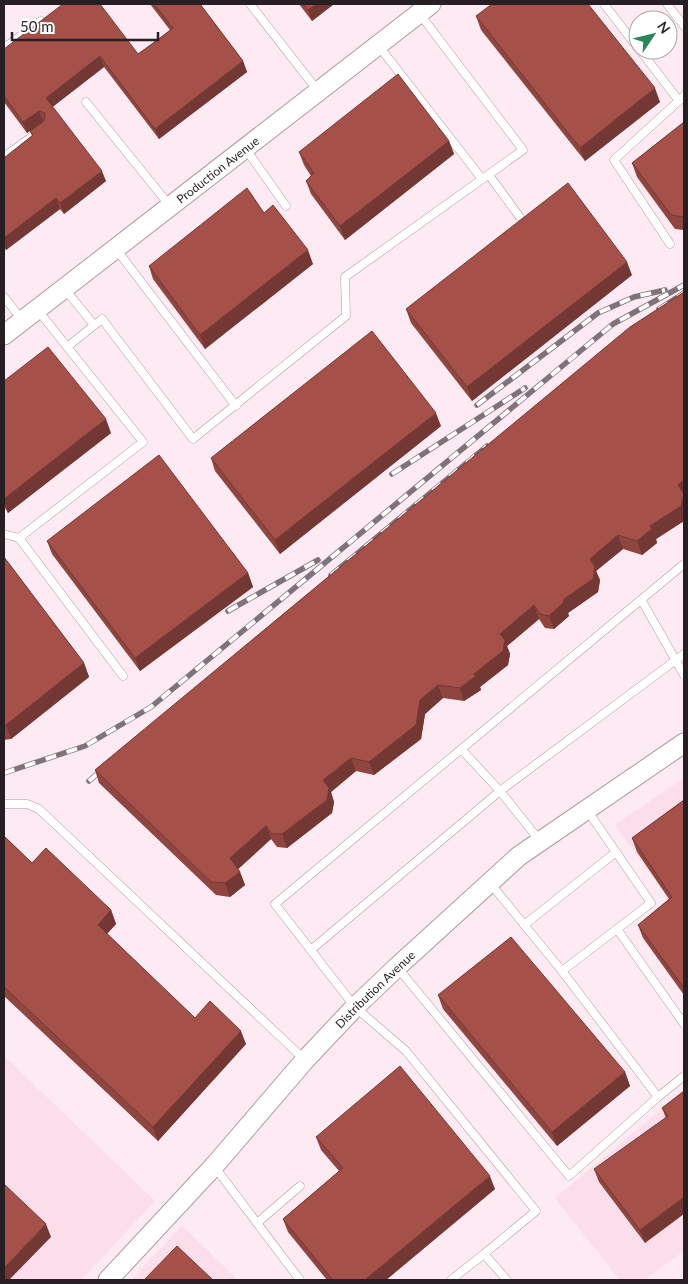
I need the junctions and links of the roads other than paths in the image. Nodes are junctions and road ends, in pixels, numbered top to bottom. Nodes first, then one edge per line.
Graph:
1 (250, 4) edge
2 (604, 4) edge
3 (667, 4) edge
4 (425, 8) edge
5 (50, 15) edge
6 (684, 26) edge
7 (628, 35) edge
8 (378, 45) junction
9 (4, 48) edge
10 (648, 60) edge
11 (318, 91) junction
12 (682, 99) edge
13 (86, 102) dead end
14 (44, 127) edge
15 (245, 148) junction
16 (4, 157) edge
17 (486, 177) junction
18 (170, 206) junction
19 (286, 206) dead end
20 (519, 216) dead end
21 (670, 244) dead end
22 (116, 248) junction
23 (64, 288) junction
24 (4, 297) edge
25 (30, 315) junction
26 (94, 325) junction
27 (4, 335) edge
28 (67, 347) junction
29 (236, 406) junction
30 (4, 534) edge
31 (19, 538) junction
32 (684, 564) edge
33 (642, 601) junction
34 (684, 654) edge
35 (676, 659) junction
36 (684, 675) edge
37 (122, 676) dead end
38 (684, 743) edge
39 (462, 750) junction
40 (500, 791) junction
41 (4, 804) edge
42 (587, 810) junction
43 (541, 842) junction
44 (616, 852) junction
45 (490, 884) junction
46 (524, 925) junction
47 (617, 929) junction
48 (312, 949) junction
49 (397, 967) junction
50 (562, 971) junction
51 (355, 1007) junction
52 (684, 1024) edge
53 (305, 1060) junction
54 (684, 1076) edge
55 (658, 1097) junction
56 (214, 1166) junction
57 (300, 1186) dead end
58 (257, 1223) junction
59 (484, 1254) junction
60 (108, 1280) edge
61 (300, 1280) edge
62 (451, 1280) edge
63 (507, 1280) edge

1 - 11 lane
2 - 7 lane
3 - 6 lane
4 - 8 street, Production Avenue
4 - 17 lane
5 - 9 lane
8 - 11 street, Production Avenue
8 - 17 lane
10 - 12 lane
11 - 15 street, Production Avenue
12 - 21 lane
13 - 18 lane
14 - 16 lane
15 - 18 street, Production Avenue
15 - 19 lane
17 - 20 lane
17 - 29 lane
18 - 22 street, Production Avenue
22 - 23 street, Production Avenue
22 - 29 lane
23 - 25 street, Production Avenue
23 - 26 lane
24 - 25 lane
25 - 27 street, Production Avenue
25 - 28 lane
26 - 28 lane
26 - 29 lane
28 - 31 lane
30 - 31 lane
31 - 37 lane
32 - 33 lane
33 - 35 lane
33 - 39 lane
34 - 35 lane
35 - 36 lane
35 - 40 lane
38 - 42 street, Distribution Avenue
39 - 40 lane
39 - 48 lane
40 - 43 lane
40 - 48 lane
41 - 53 lane
42 - 43 street, Distribution Avenue
42 - 44 lane
43 - 45 street, Distribution Avenue
44 - 46 lane
44 - 47 lane
45 - 46 lane
45 - 49 street, Distribution Avenue
46 - 50 lane
47 - 50 lane
47 - 52 lane
48 - 51 lane
49 - 51 street, Distribution Avenue
49 - 55 lane
50 - 55 lane
51 - 53 street, Distribution Avenue
51 - 59 lane
53 - 56 street, Distribution Avenue
54 - 55 lane
56 - 58 lane
56 - 60 street, Distribution Avenue
57 - 58 lane
58 - 61 lane
59 - 62 lane
59 - 63 lane

